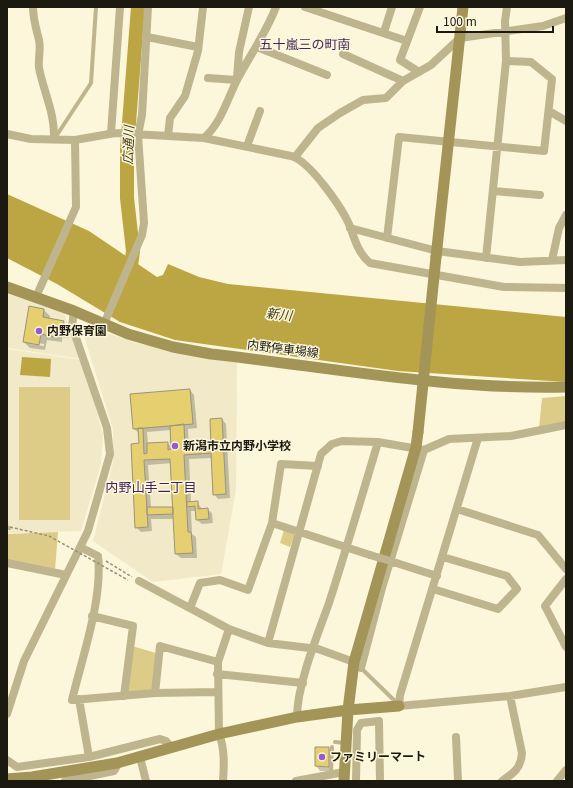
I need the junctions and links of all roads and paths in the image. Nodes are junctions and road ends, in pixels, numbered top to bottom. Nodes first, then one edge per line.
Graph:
1 (33, 7) edge
2 (96, 7) edge
3 (120, 7) edge
4 (148, 7) edge
5 (203, 7) edge
6 (249, 7) edge
7 (276, 7) edge
8 (305, 7) edge
9 (392, 7) edge
10 (420, 7) edge
11 (463, 7) edge
12 (507, 7) edge
13 (566, 18) edge
14 (505, 30) junction
15 (384, 32) junction
16 (147, 37) junction
17 (460, 38) junction
18 (407, 41) junction
19 (198, 47) junction
20 (257, 48) junction
21 (343, 54) dead end
22 (506, 60) junction
23 (419, 72) junction
24 (327, 75) dead end
25 (208, 78) dead end
26 (237, 80) junction
27 (403, 81) junction
28 (549, 111) junction
29 (260, 112) dead end
30 (566, 120) edge
31 (113, 133) junction
32 (7, 134) edge
33 (137, 135) junction
34 (168, 136) junction
35 (204, 138) junction
36 (54, 140) junction
37 (75, 140) junction
38 (449, 142) junction
39 (247, 146) junction
40 (497, 148) junction
41 (295, 157) junction
42 (494, 191) junction
43 (540, 195) dead end
44 (566, 215) edge
45 (350, 228) junction
46 (387, 238) junction
47 (437, 254) junction
48 (486, 258) junction
49 (552, 260) junction
50 (566, 260) edge
51 (7, 287) edge
52 (566, 288) edge
53 (36, 297) junction
54 (74, 311) junction
55 (104, 324) junction
56 (566, 387) edge
57 (566, 425) edge
58 (478, 438) junction
59 (378, 442) junction
60 (420, 449) junction
61 (318, 466) junction
62 (457, 509) junction
63 (272, 523) junction
64 (10, 527) dead end
65 (299, 532) junction
66 (80, 547) junction
67 (347, 548) junction
68 (98, 556) junction
69 (443, 557) junction
70 (389, 561) junction
71 (7, 563) edge
72 (566, 569) edge
73 (66, 575) junction
74 (130, 575) dead end
75 (437, 576) junction
76 (566, 579) edge
77 (128, 580) dead end
78 (139, 580) dead end
79 (433, 589) junction
80 (190, 608) junction
81 (92, 616) junction
82 (229, 629) junction
83 (268, 643) junction
84 (566, 647) edge
85 (314, 648) junction
86 (218, 662) junction
87 (358, 665) junction
88 (217, 674) junction
89 (303, 683) junction
90 (566, 687) edge
91 (217, 692) junction
92 (156, 693) junction
93 (124, 696) junction
94 (510, 696) junction
95 (80, 699) junction
96 (399, 706) junction
97 (348, 710) junction
98 (7, 714) edge
99 (297, 717) junction
100 (219, 734) junction
101 (456, 737) dead end
102 (171, 747) junction
103 (332, 747) dead end
104 (140, 757) junction
105 (7, 760) edge
106 (91, 770) edge
107 (566, 770) edge
108 (331, 773) junction
109 (344, 776) edge
110 (7, 779) edge
111 (65, 781) edge
112 (146, 781) edge
113 (223, 781) edge
114 (296, 781) edge
115 (356, 781) edge
116 (380, 781) edge
117 (458, 781) edge
118 (502, 781) edge
119 (557, 781) edge

1 - 36 street
2 - 36 lane
3 - 31 street
4 - 16 street
5 - 19 street
6 - 26 street
7 - 20 street
8 - 15 street
9 - 15 street
10 - 18 street
11 - 17 street
12 - 14 street
13 - 14 street
14 - 17 street
14 - 22 street
15 - 18 street
16 - 19 street
16 - 33 street
17 - 23 street
17 - 38 street
18 - 23 street
19 - 34 street
20 - 24 street
20 - 26 street
21 - 27 street
22 - 28 street
22 - 40 street
23 - 27 street
25 - 26 street
26 - 35 street
27 - 41 street
28 - 30 street
28 - 40 street
29 - 39 street
31 - 33 street
31 - 37 street
32 - 36 street
33 - 34 street
33 - 55 street
34 - 35 street
35 - 39 street
36 - 37 street
37 - 53 street
38 - 40 street
38 - 46 street
38 - 47 street
39 - 41 street
40 - 42 street
41 - 45 street
42 - 43 street
42 - 48 street
44 - 49 street
45 - 46 street
45 - 52 street
46 - 47 street
47 - 48 street
47 - 60 street, bridge
48 - 49 street
49 - 50 street
51 - 53 street, 内野停車場線
53 - 54 street, 内野停車場線
54 - 55 street, 内野停車場線
54 - 66 street
55 - 56 street, 内野停車場線
57 - 58 street
58 - 60 street
58 - 62 street
59 - 60 street
59 - 61 street
59 - 67 street
60 - 70 street
60 - 87 street
61 - 63 street
61 - 65 street
62 - 69 street
62 - 72 street
63 - 65 street
63 - 80 street
64 - 77 path, bridge
65 - 67 street
65 - 83 street
66 - 68 street
66 - 73 street
67 - 70 street, bridge
67 - 85 street
68 - 74 path
68 - 81 street
69 - 75 street
69 - 79 street
70 - 75 street
70 - 87 street
71 - 73 street
73 - 98 street
75 - 79 street
76 - 84 street
78 - 80 street
79 - 96 street
80 - 82 street
81 - 93 street
81 - 95 street
82 - 83 street
82 - 86 street
83 - 85 street
85 - 87 street
85 - 89 street
86 - 88 street
86 - 92 street
87 - 96 lane
87 - 97 street
88 - 89 street
88 - 91 street
89 - 99 street
90 - 94 street
91 - 92 street
91 - 100 street
92 - 93 street
93 - 95 street
94 - 96 street
94 - 118 street
95 - 106 street
96 - 97 street
97 - 99 street
97 - 109 street
99 - 100 street
100 - 102 street
100 - 113 street
101 - 117 street
102 - 104 street
102 - 106 street
103 - 108 lane
104 - 106 street
104 - 112 street
105 - 106 street
106 - 110 street
106 - 111 street
107 - 119 street
108 - 109 street
108 - 114 street
115 - 116 street

